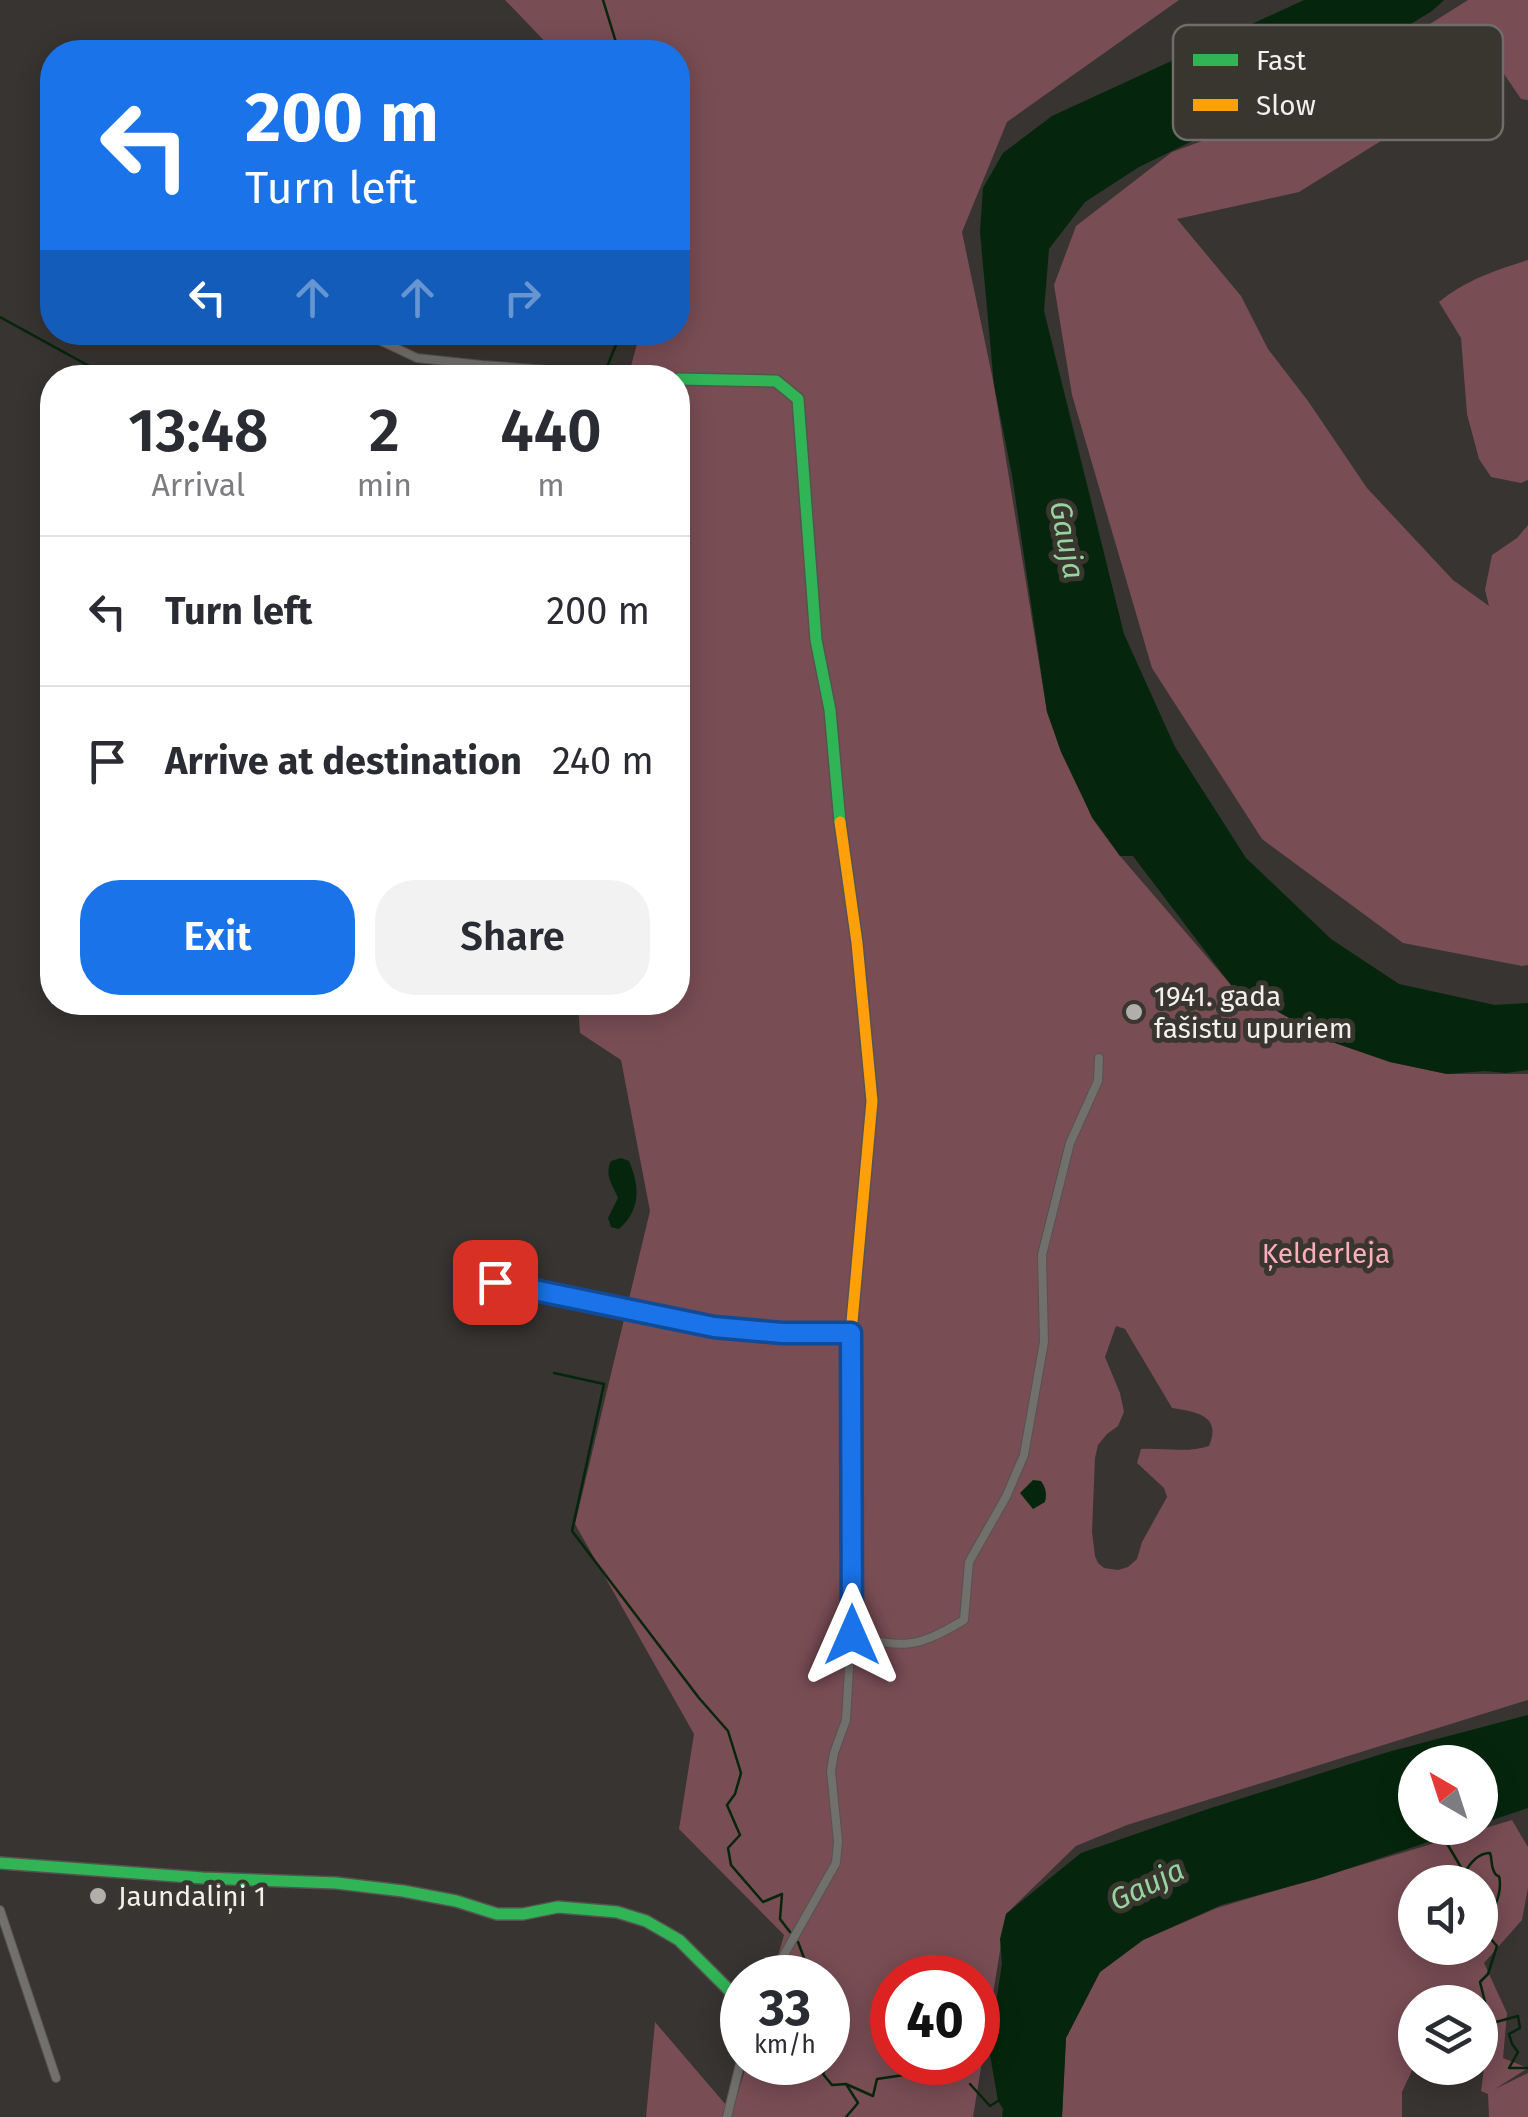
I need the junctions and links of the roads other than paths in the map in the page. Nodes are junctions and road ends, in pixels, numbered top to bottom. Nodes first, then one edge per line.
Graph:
1 (390, 345) edge
2 (474, 365) edge
3 (690, 379) edge
4 (1099, 1058) dead end
5 (495, 1282) dead end
6 (851, 1333) junction
7 (852, 1635) junction
8 (0, 1863) edge
9 (0, 1910) edge
10 (783, 1955) edge
11 (720, 1981) edge
12 (56, 2078) dead end
13 (735, 2085) edge
14 (727, 2117) edge

1 - 2 street
3 - 6 street
4 - 7 street
5 - 6 street
6 - 7 street
7 - 10 street
8 - 11 street
9 - 12 street
13 - 14 street

